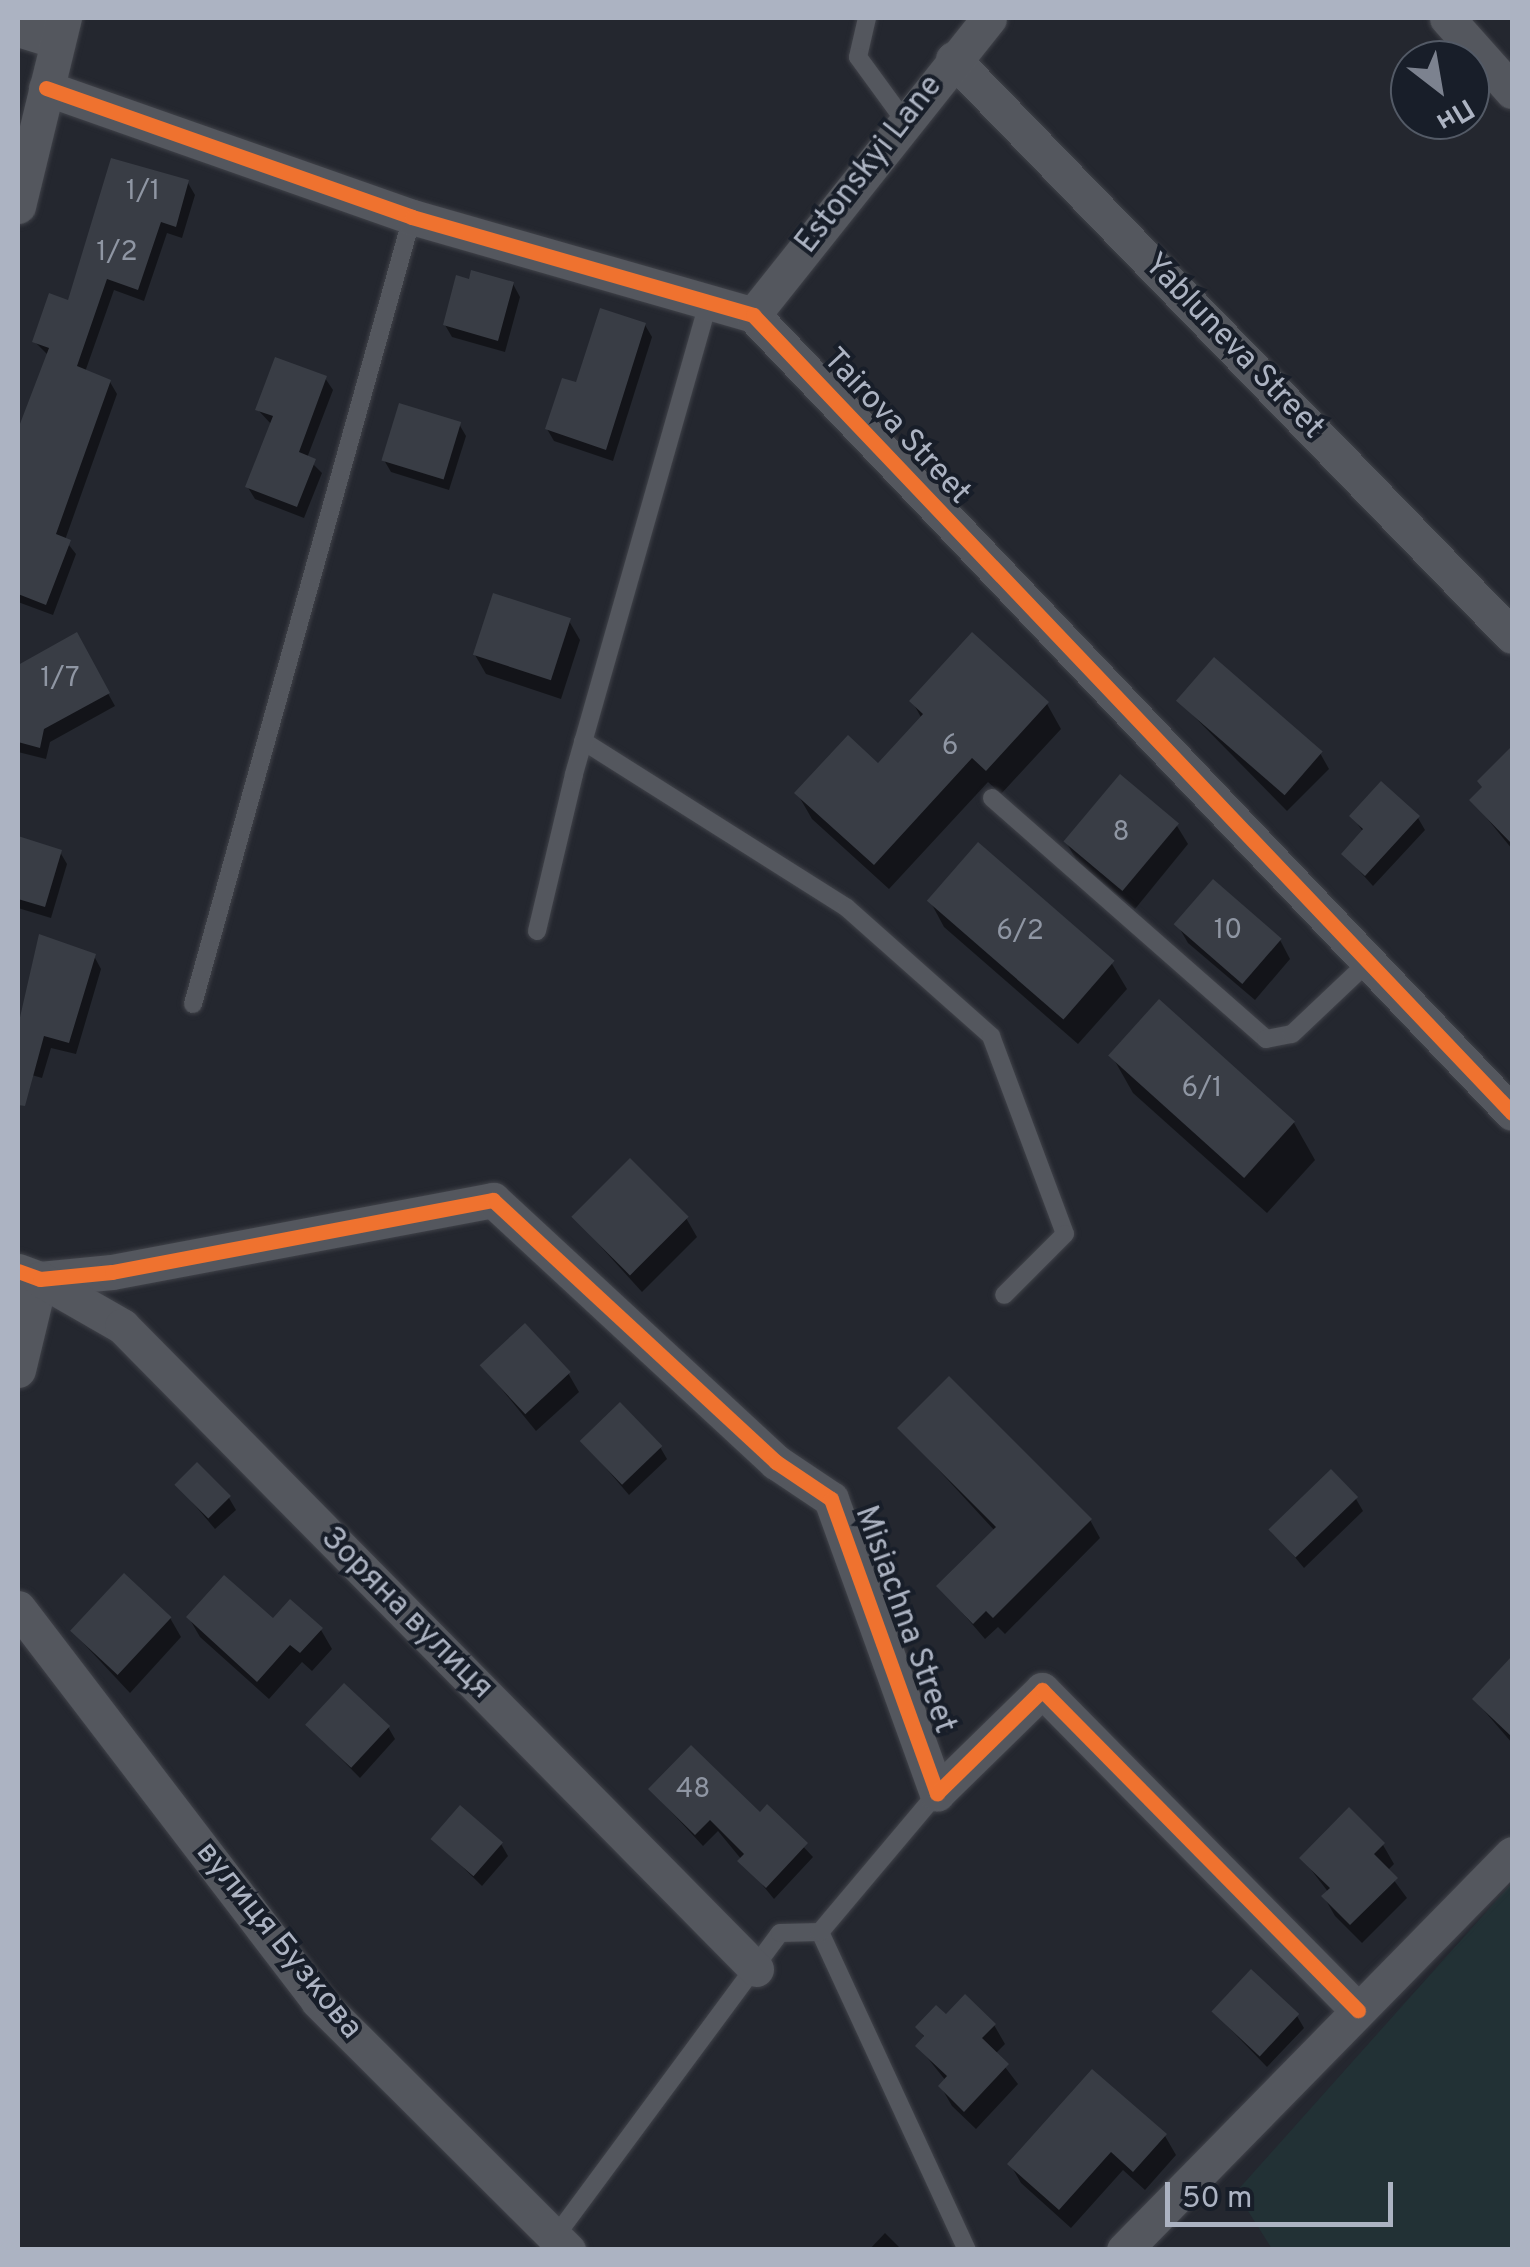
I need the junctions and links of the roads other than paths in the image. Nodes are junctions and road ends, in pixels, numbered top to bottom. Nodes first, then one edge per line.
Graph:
1 (867, 18) edge
2 (989, 18) edge
3 (1447, 18) edge
4 (61, 29) edge
5 (18, 30) edge
6 (953, 58) junction
7 (46, 88) junction
8 (1512, 91) edge
9 (904, 120) junction
10 (18, 206) edge
11 (412, 216) junction
12 (709, 298) junction
13 (753, 315) junction
14 (1512, 636) edge
15 (584, 741) junction
16 (992, 798) dead end
17 (537, 931) dead end
18 (1366, 964) junction
19 (193, 1004) dead end
20 (1512, 1113) edge
21 (29, 1275) edge
22 (1004, 1295) dead end
23 (18, 1370) edge
24 (18, 1608) edge
25 (937, 1793) junction
26 (1512, 1854) edge
27 (820, 1932) junction
28 (756, 1969) junction
29 (1358, 2010) junction
30 (562, 2243) edge
31 (967, 2250) edge
32 (1124, 2250) edge

1 - 9 lane
2 - 6 street, Estonskyi Lane
3 - 8 street
4 - 5 street
4 - 7 street
6 - 9 street, Estonskyi Lane
6 - 14 street, Yabluneva Street
7 - 10 street
7 - 11 street, Tairova Street
9 - 13 street, Estonskyi Lane
11 - 12 street, Tairova Street
11 - 19 lane
12 - 13 street, Tairova Street
12 - 15 lane
13 - 18 street, Tairova Street
15 - 17 lane
15 - 22 lane
16 - 18 lane
18 - 20 street, Tairova Street
21 - 23 street
21 - 25 street, Misiachna Street
21 - 28 street, Зоряна вулиця
24 - 30 street, вулиця Бузкова
25 - 27 lane
25 - 29 street, Misiachna Street
26 - 29 street
27 - 28 lane
27 - 31 lane
28 - 30 lane
29 - 32 street

